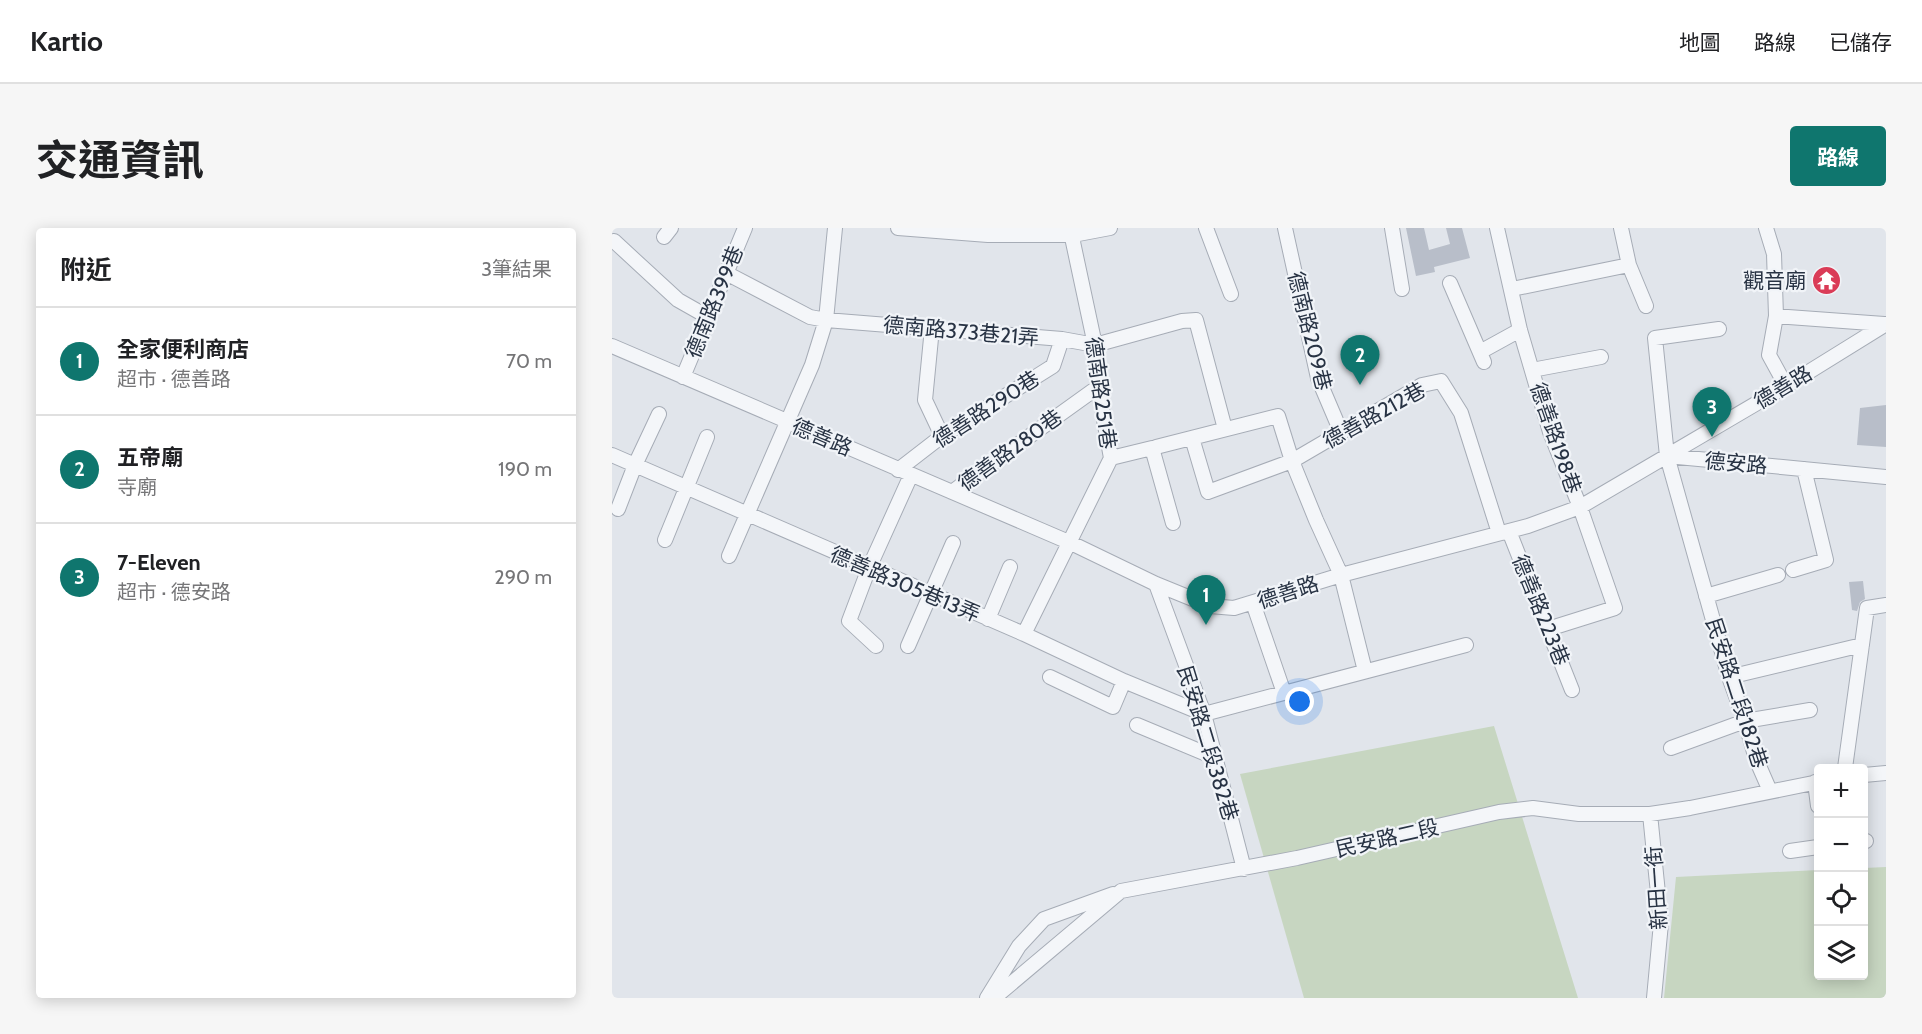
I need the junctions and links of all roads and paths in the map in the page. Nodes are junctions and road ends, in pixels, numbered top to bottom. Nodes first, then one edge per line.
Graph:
1 (745, 228) edge
2 (836, 228) edge
3 (898, 228) edge
4 (1110, 228) edge
5 (1206, 228) edge
6 (1285, 228) edge
7 (1392, 228) edge
8 (1497, 228) edge
9 (1621, 228) edge
10 (1766, 228) edge
11 (997, 231) edge
12 (1072, 231) edge
13 (614, 237) edge
14 (1629, 265) junction
15 (726, 273) junction
16 (1450, 283) dead end
17 (1402, 289) dead end
18 (1512, 289) junction
19 (1231, 294) dead end
20 (1646, 306) dead end
21 (708, 316) junction
22 (1776, 316) junction
23 (826, 320) junction
24 (1885, 324) edge
25 (932, 328) junction
26 (1719, 329) dead end
27 (1520, 330) junction
28 (1062, 339) junction
29 (1095, 345) junction
30 (612, 346) edge
31 (1601, 357) dead end
32 (1532, 370) junction
33 (683, 377) junction
34 (1786, 386) junction
35 (1098, 387) junction
36 (659, 414) dead end
37 (787, 422) junction
38 (1225, 429) junction
39 (1341, 432) junction
40 (942, 436) junction
41 (707, 437) dead end
42 (1192, 438) junction
43 (1156, 447) dead end
44 (612, 455) edge
45 (1667, 456) junction
46 (1111, 458) junction
47 (1292, 460) junction
48 (635, 465) junction
49 (898, 470) junction
50 (1804, 470) junction
51 (911, 475) junction
52 (1886, 477) edge
53 (686, 488) junction
54 (952, 492) junction
55 (1580, 507) junction
56 (618, 509) dead end
57 (747, 515) junction
58 (1173, 523) dead end
59 (1504, 532) junction
60 (665, 540) dead end
61 (952, 543) dead end
62 (1071, 543) junction
63 (729, 556) dead end
64 (1010, 567) dead end
65 (869, 568) junction
66 (1793, 570) dead end
67 (1341, 575) junction
68 (1778, 575) dead end
69 (1156, 584) junction
70 (930, 595) junction
71 (1706, 596) junction
72 (1253, 603) junction
73 (1886, 605) edge
74 (988, 619) junction
75 (1548, 629) junction
76 (1024, 634) junction
77 (908, 645) dead end
78 (1466, 645) dead end
79 (1862, 645) junction
80 (876, 646) dead end
81 (1365, 671) junction
82 (1050, 677) dead end
83 (1729, 677) junction
84 (1124, 681) junction
85 (1572, 690) dead end
86 (1284, 693) junction
87 (1810, 710) dead end
88 (1204, 714) junction
89 (1745, 721) junction
90 (1137, 725) dead end
91 (1671, 748) dead end
92 (1216, 758) junction
93 (1846, 764) edge
94 (1886, 773) edge
95 (1868, 775) edge
96 (1814, 783) edge
97 (1770, 790) junction
98 (1650, 814) junction
99 (1814, 848) edge
100 (1790, 851) dead end
101 (1244, 869) junction
102 (1121, 891) junction
103 (987, 998) edge
104 (994, 998) edge
105 (1654, 998) edge

1 - 15 street, 德南路399巷
2 - 23 street
3 - 11 street
4 - 12 street
5 - 19 street
6 - 39 street, 德南路209巷
7 - 17 street
8 - 18 street, 德善路198巷
9 - 14 street
10 - 22 street
11 - 12 street
12 - 29 street, 德南路251巷
13 - 21 street
14 - 18 street
14 - 20 street
15 - 21 street, 德南路399巷
15 - 23 street, 德南路373巷21弄
16 - 27 street
18 - 27 street, 德善路198巷
21 - 33 street, 德南路399巷
22 - 24 street
22 - 34 street
23 - 25 street, 德南路373巷21弄
23 - 37 street
24 - 34 street, 德善路
25 - 28 street, 德南路373巷21弄
25 - 40 street
26 - 45 street, 民安路二段182巷
27 - 32 street, 德善路198巷
28 - 29 street, 德南路373巷21弄
28 - 40 street, 德善路290巷
29 - 35 street, 德南路251巷
29 - 38 street
30 - 33 street, 德善路
31 - 32 street
32 - 55 street, 德善路198巷
33 - 37 street, 德善路
34 - 45 street, 德善路
35 - 46 street, 德南路251巷
35 - 54 street, 德善路280巷
36 - 48 street
37 - 49 street, 德善路
37 - 57 street
38 - 42 street
38 - 47 street
39 - 47 street, 德善路212巷
39 - 59 street, 德善路212巷
40 - 49 street, 德善路290巷
41 - 53 street
42 - 43 street
42 - 47 street, 德善路212巷
44 - 48 street, 德善路305巷13弄
45 - 50 street, 德安路
45 - 55 street, 德善路
45 - 71 street, 民安路二段182巷
46 - 58 street
46 - 62 street, 德南路251巷
47 - 67 street
48 - 53 street, 德善路305巷13弄
48 - 56 street
49 - 51 street, 德善路
50 - 52 street, 德安路
50 - 66 street
51 - 54 street, 德善路
51 - 65 street
53 - 57 street, 德善路305巷13弄
53 - 60 street
54 - 62 street, 德善路
55 - 59 street, 德善路
55 - 75 street, 德善路198巷
57 - 63 street
57 - 65 street, 德善路305巷13弄
59 - 67 street, 德善路
59 - 75 street, 德善路223巷
61 - 70 street
62 - 69 street, 德善路
62 - 76 street, 德南路251巷
64 - 74 street
65 - 70 street, 德善路305巷13弄
65 - 80 street
67 - 72 street, 德善路
67 - 81 street
68 - 71 street, 民安路二段182巷
69 - 72 street, 德善路
69 - 88 street, 民安路二段382巷
70 - 74 street, 德善路305巷13弄
70 - 77 street
71 - 83 street, 民安路二段182巷
72 - 86 street
73 - 79 street
74 - 76 street, 德善路305巷13弄
75 - 85 street, 德善路223巷
76 - 84 street, 德善路305巷13弄
78 - 81 street
79 - 83 street
79 - 93 street
81 - 86 street
82 - 84 street
83 - 89 street, 民安路二段182巷
84 - 88 street, 德善路305巷13弄
86 - 88 street
87 - 89 street
88 - 92 street, 民安路二段382巷
89 - 91 street
89 - 97 street, 民安路二段182巷
90 - 92 street
92 - 101 street, 民安路二段382巷
94 - 95 street
96 - 97 street, 民安路二段
97 - 98 street, 民安路二段
98 - 101 street, 民安路二段
98 - 105 street, 新田一街
99 - 100 street
101 - 102 street, 民安路二段
102 - 103 street
102 - 104 street, 民安路二段

